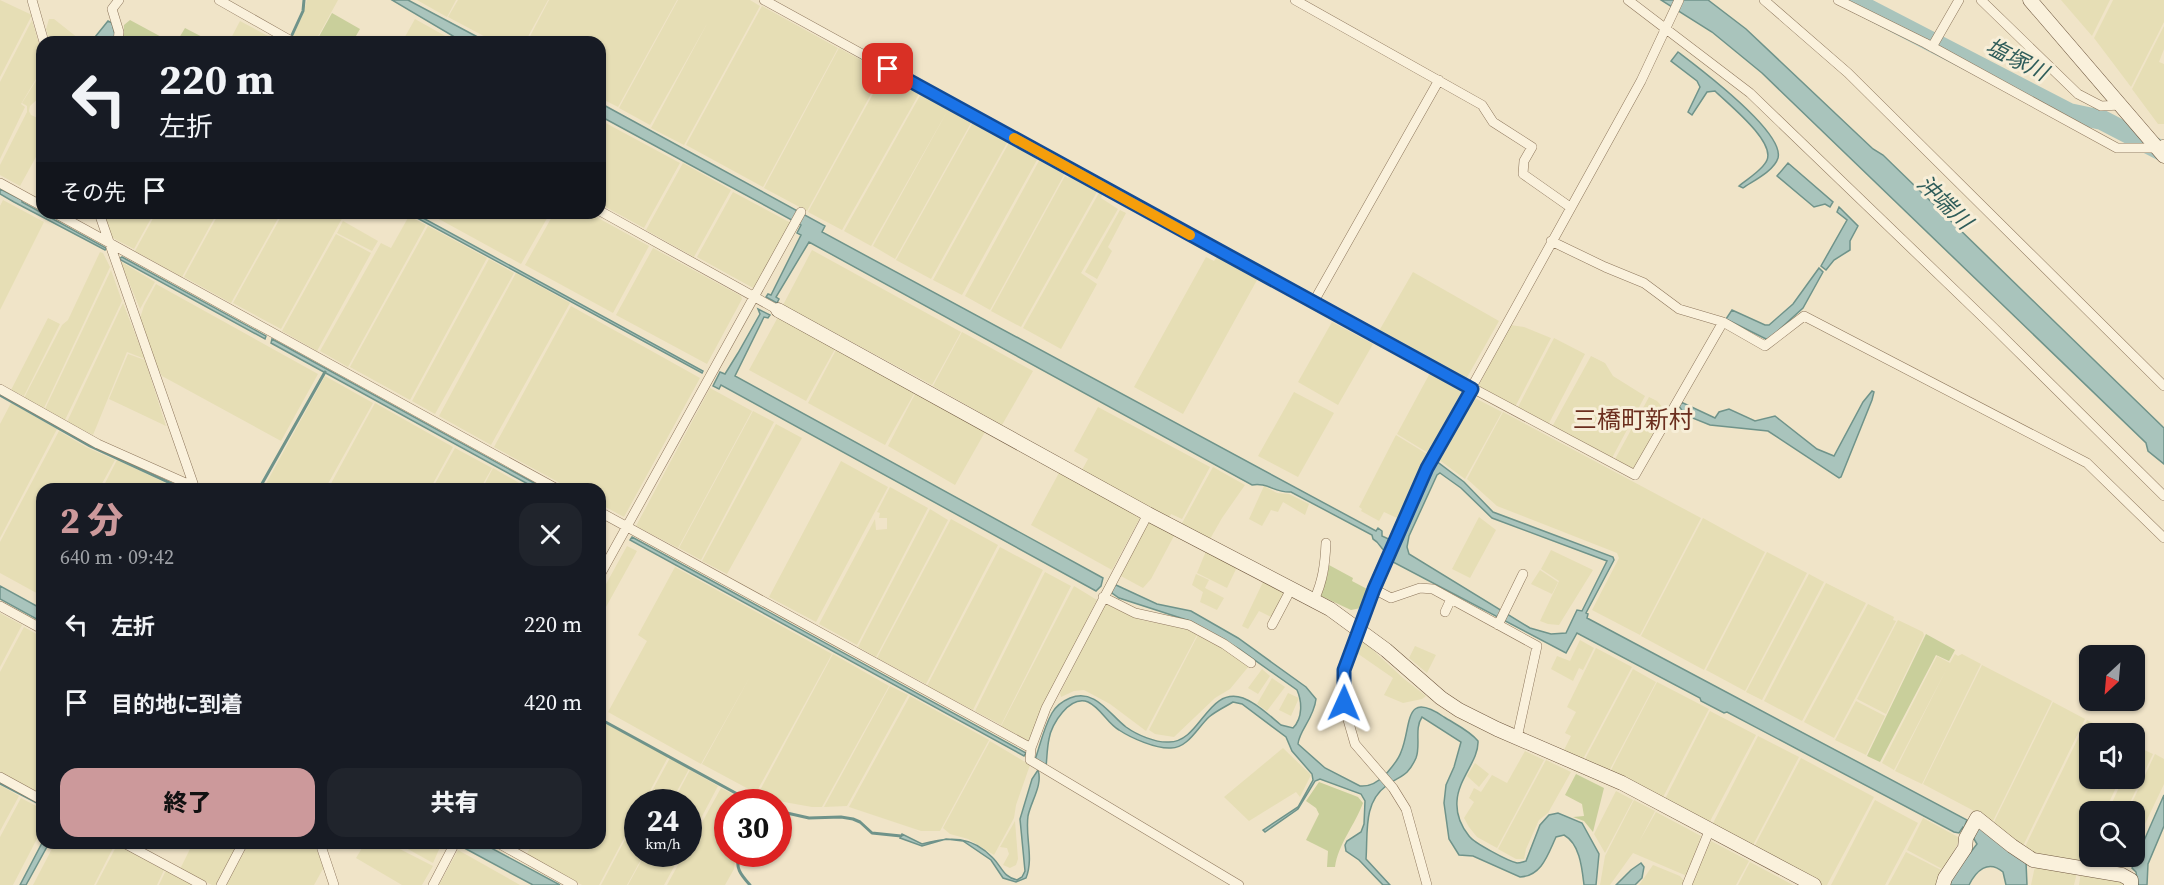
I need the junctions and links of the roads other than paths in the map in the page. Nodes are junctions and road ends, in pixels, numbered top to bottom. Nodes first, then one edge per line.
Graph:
1 (32, 0) edge
2 (119, 0) edge
3 (219, 0) edge
4 (764, 0) edge
5 (1295, 0) edge
6 (1628, 0) edge
7 (1679, 0) edge
8 (1764, 0) edge
9 (1838, 0) edge
10 (1959, 0) edge
11 (1981, 0) edge
12 (2030, 0) edge
13 (1665, 30) junction
14 (43, 36) edge
15 (119, 36) edge
16 (282, 36) edge
17 (1932, 47) junction
18 (1439, 80) junction
19 (2121, 105) junction
20 (2162, 149) edge
21 (0, 183) edge
22 (36, 203) edge
23 (1570, 207) junction
24 (801, 212) dead end
25 (606, 214) edge
26 (66, 219) edge
27 (101, 219) edge
28 (1551, 241) junction
29 (109, 243) junction
30 (758, 299) junction
31 (1312, 303) junction
32 (778, 310) joint
33 (1723, 322) junction
34 (2164, 386) edge
35 (0, 388) edge
36 (1472, 389) junction
37 (185, 483) edge
38 (194, 483) edge
39 (546, 483) edge
40 (2164, 496) edge
41 (1148, 514) junction
42 (606, 516) edge
43 (626, 527) junction
44 (2164, 538) edge
45 (1326, 543) dead end
46 (606, 564) edge
47 (1523, 574) dead end
48 (1291, 589) junction
49 (1374, 589) junction
50 (1104, 596) junction
51 (1451, 599) junction
52 (1314, 600) junction
53 (0, 606) edge
54 (1445, 612) dead end
55 (36, 625) edge
56 (1272, 625) dead end
57 (1498, 625) junction
58 (1358, 628) junction
59 (1251, 663) dead end
60 (1517, 738) junction
61 (1031, 748) junction
62 (0, 777) edge
63 (36, 797) edge
64 (1710, 829) junction
65 (135, 849) edge
66 (240, 849) edge
67 (322, 849) edge
68 (452, 849) edge
69 (509, 849) edge
70 (202, 885) edge
71 (221, 885) edge
72 (334, 885) edge
73 (433, 885) edge
74 (573, 885) edge
75 (1239, 885) edge
76 (1427, 885) edge
77 (1687, 885) edge
78 (1814, 885) edge
79 (1943, 885) edge
80 (2132, 885) edge

1 - 14 street
2 - 15 street
3 - 16 street
4 - 31 street
5 - 18 street
6 - 13 street
7 - 13 street
8 - 34 street
9 - 17 street
10 - 17 street
11 - 19 street
12 - 19 street
13 - 23 street
13 - 40 street
17 - 20 street
18 - 23 street
18 - 31 street
19 - 20 street
21 - 22 street
23 - 28 street
24 - 30 street
25 - 30 street
26 - 29 street
27 - 29 street
28 - 33 street
28 - 36 street
29 - 38 street
29 - 39 street
30 - 32 street
30 - 43 street
31 - 36 street
32 - 41 street
33 - 36 street
33 - 44 street
35 - 37 street
36 - 49 street
41 - 48 street
41 - 50 street
42 - 43 street
43 - 46 street
43 - 61 street
45 - 52 street
47 - 57 street
48 - 52 street
48 - 56 street
49 - 51 street
49 - 58 street
50 - 59 street
50 - 61 street
51 - 54 street
51 - 57 street
52 - 58 street
53 - 55 street
57 - 60 street
58 - 60 street
58 - 76 street
60 - 64 street
61 - 75 street
62 - 63 street
64 - 77 street
64 - 78 street
65 - 70 street
66 - 71 street
67 - 72 street
68 - 73 street
69 - 74 street
79 - 80 street

